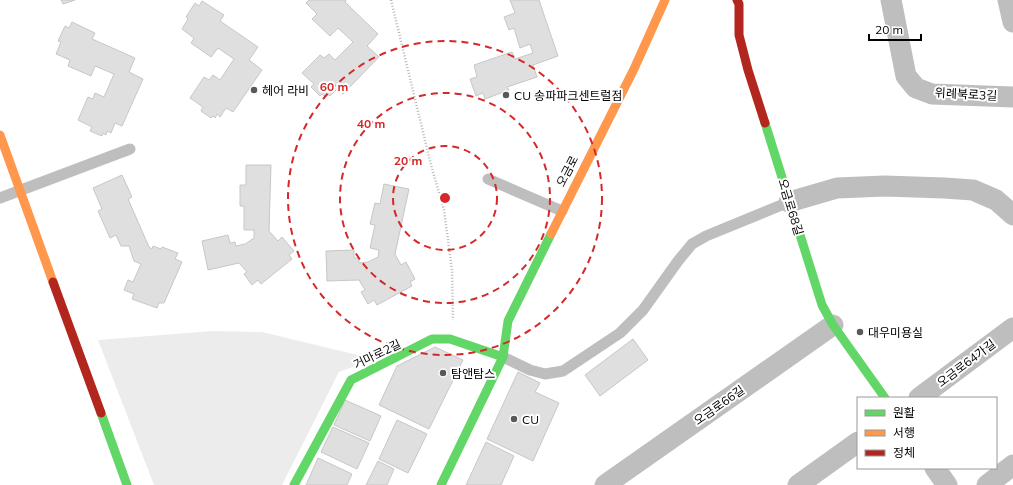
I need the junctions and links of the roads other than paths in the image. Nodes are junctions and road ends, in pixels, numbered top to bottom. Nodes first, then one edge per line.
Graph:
1 (665, 0) edge
2 (737, 0) edge
3 (891, 0) edge
4 (1008, 0) edge
5 (1013, 22) edge
6 (1013, 97) edge
7 (0, 135) edge
8 (130, 149) dead end
9 (488, 179) dead end
10 (19, 190) junction
11 (0, 198) edge
12 (789, 202) junction
13 (562, 211) junction
14 (1013, 215) edge
15 (833, 325) junction
16 (1013, 328) edge
17 (503, 357) junction
18 (884, 397) edge
19 (920, 397) edge
20 (857, 443) edge
21 (1013, 465) edge
22 (936, 469) edge
23 (127, 485) edge
24 (294, 485) edge
25 (441, 485) edge
26 (605, 485) edge
27 (798, 485) edge
28 (947, 485) edge
29 (987, 485) edge

1 - 13 street, 오금로
2 - 12 street, 오금로68길
3 - 6 street, 위례북로3길
4 - 5 street
7 - 10 street
8 - 10 lane
9 - 13 lane
10 - 11 lane
10 - 23 street
12 - 14 street
12 - 15 street, 오금로68길
12 - 17 lane
13 - 17 street, 오금로
15 - 18 street, 오금로68길
15 - 26 street, 오금로66길
16 - 19 street, 오금로64가길
17 - 24 street, 거마로2길
17 - 25 street, 오금로
20 - 27 street
21 - 29 street
22 - 28 street

